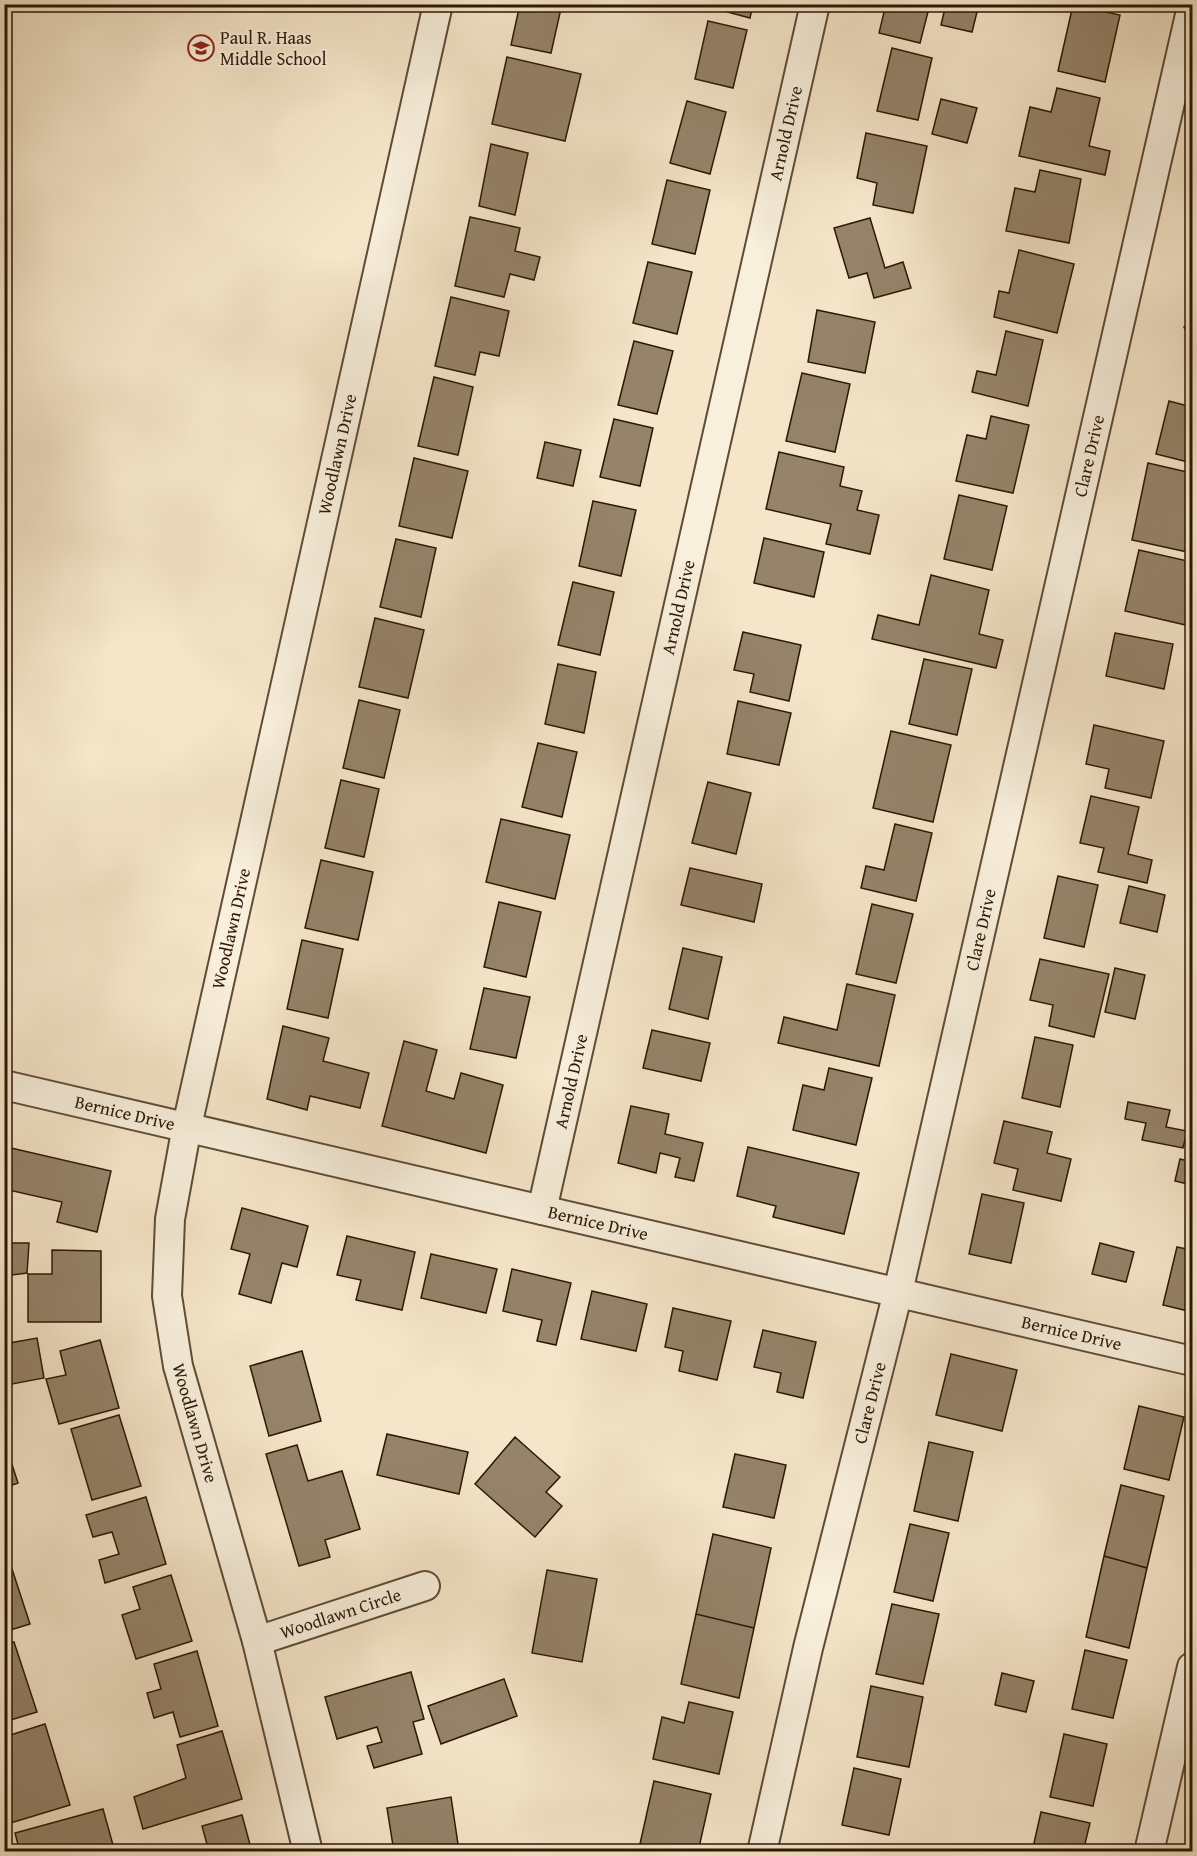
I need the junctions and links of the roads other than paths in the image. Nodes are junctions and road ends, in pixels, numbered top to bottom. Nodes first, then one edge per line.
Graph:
1 (438, 4) edge
2 (815, 4) edge
3 (1192, 6) edge
4 (4, 1085) edge
5 (187, 1126) junction
6 (542, 1210) junction
7 (898, 1292) junction
8 (1192, 1361) edge
9 (425, 1586) dead end
10 (257, 1641) junction
11 (1192, 1668) edge
12 (1182, 1759) edge
13 (308, 1851) edge
14 (762, 1851) edge
15 (1149, 1851) edge

1 - 5 street, Woodlawn Drive
2 - 6 street, Arnold Drive
3 - 7 street, Clare Drive
4 - 5 street, Bernice Drive
5 - 6 street, Bernice Drive
5 - 10 street, Woodlawn Drive
6 - 7 street, Bernice Drive
7 - 8 street, Bernice Drive
7 - 14 street, Clare Drive
9 - 10 street, Woodlawn Circle
10 - 13 street, Woodlawn Drive
11 - 12 street
12 - 15 street

